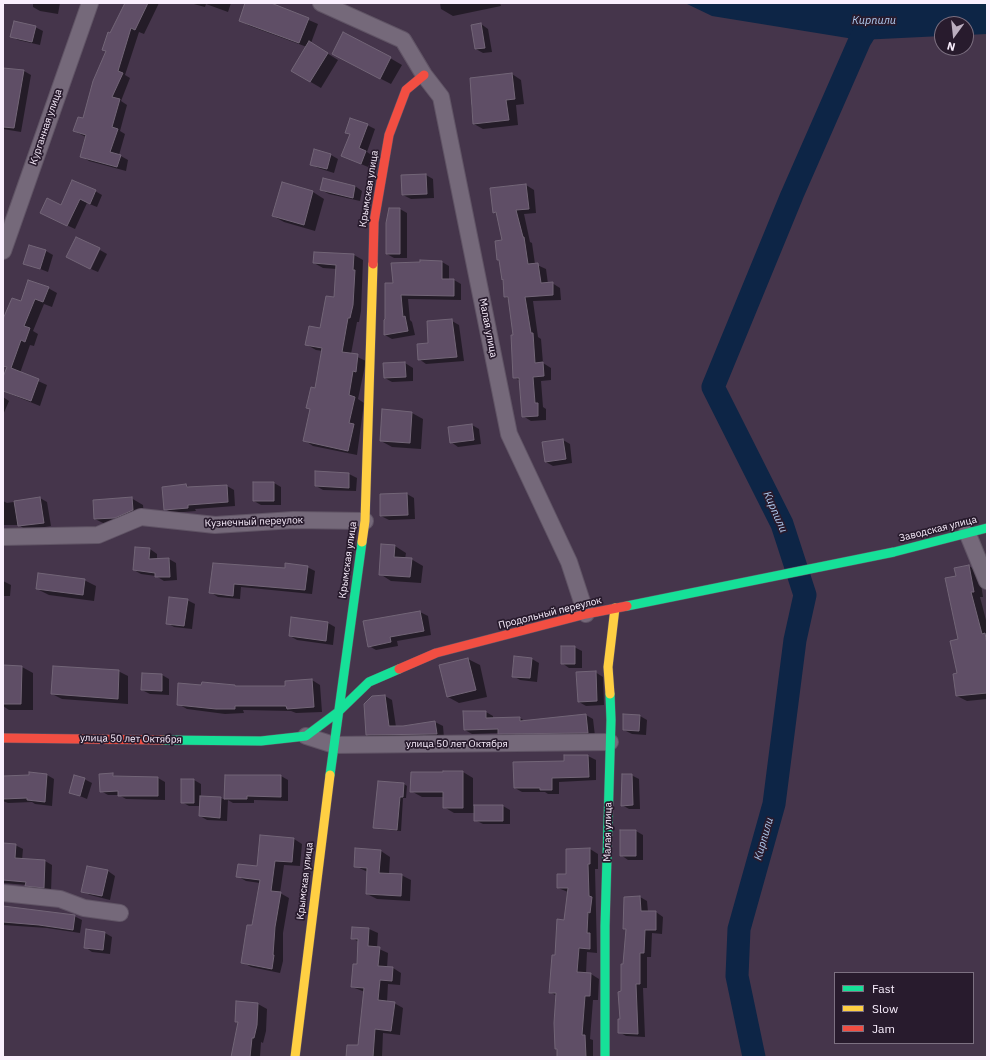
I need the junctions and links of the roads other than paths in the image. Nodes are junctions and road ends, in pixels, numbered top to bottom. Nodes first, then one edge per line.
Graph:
1 (90, 3) edge
2 (321, 3) edge
3 (424, 75) junction
4 (3, 251) edge
5 (365, 521) junction
6 (987, 528) edge
7 (967, 532) junction
8 (3, 537) edge
9 (784, 574) joint
10 (987, 581) edge
11 (615, 608) junction
12 (586, 614) junction
13 (338, 712) junction
14 (306, 736) junction
15 (3, 738) edge
16 (610, 742) junction
17 (334, 745) junction
18 (3, 893) edge
19 (120, 913) dead end
20 (295, 1057) edge
21 (605, 1057) edge

1 - 4 street, Курганная улица
2 - 3 street, Малая улица
3 - 5 street, Крымская улица
3 - 12 street, Малая улица
5 - 8 street, Кузнечный переулок
5 - 13 street, Крымская улица
6 - 7 street, Заводская улица
7 - 9 street, Заводская улица
7 - 10 street
9 - 11 street, Продольный переулок
11 - 12 street, Продольный переулок
11 - 16 street, Малая улица
12 - 13 street, Продольный переулок
13 - 14 street
13 - 17 street, Крымская улица
14 - 15 street, улица 50 лет Октября
14 - 17 street, улица 50 лет Октября
16 - 17 street, улица 50 лет Октября
16 - 21 street, Малая улица
17 - 20 street, Крымская улица
18 - 19 street

